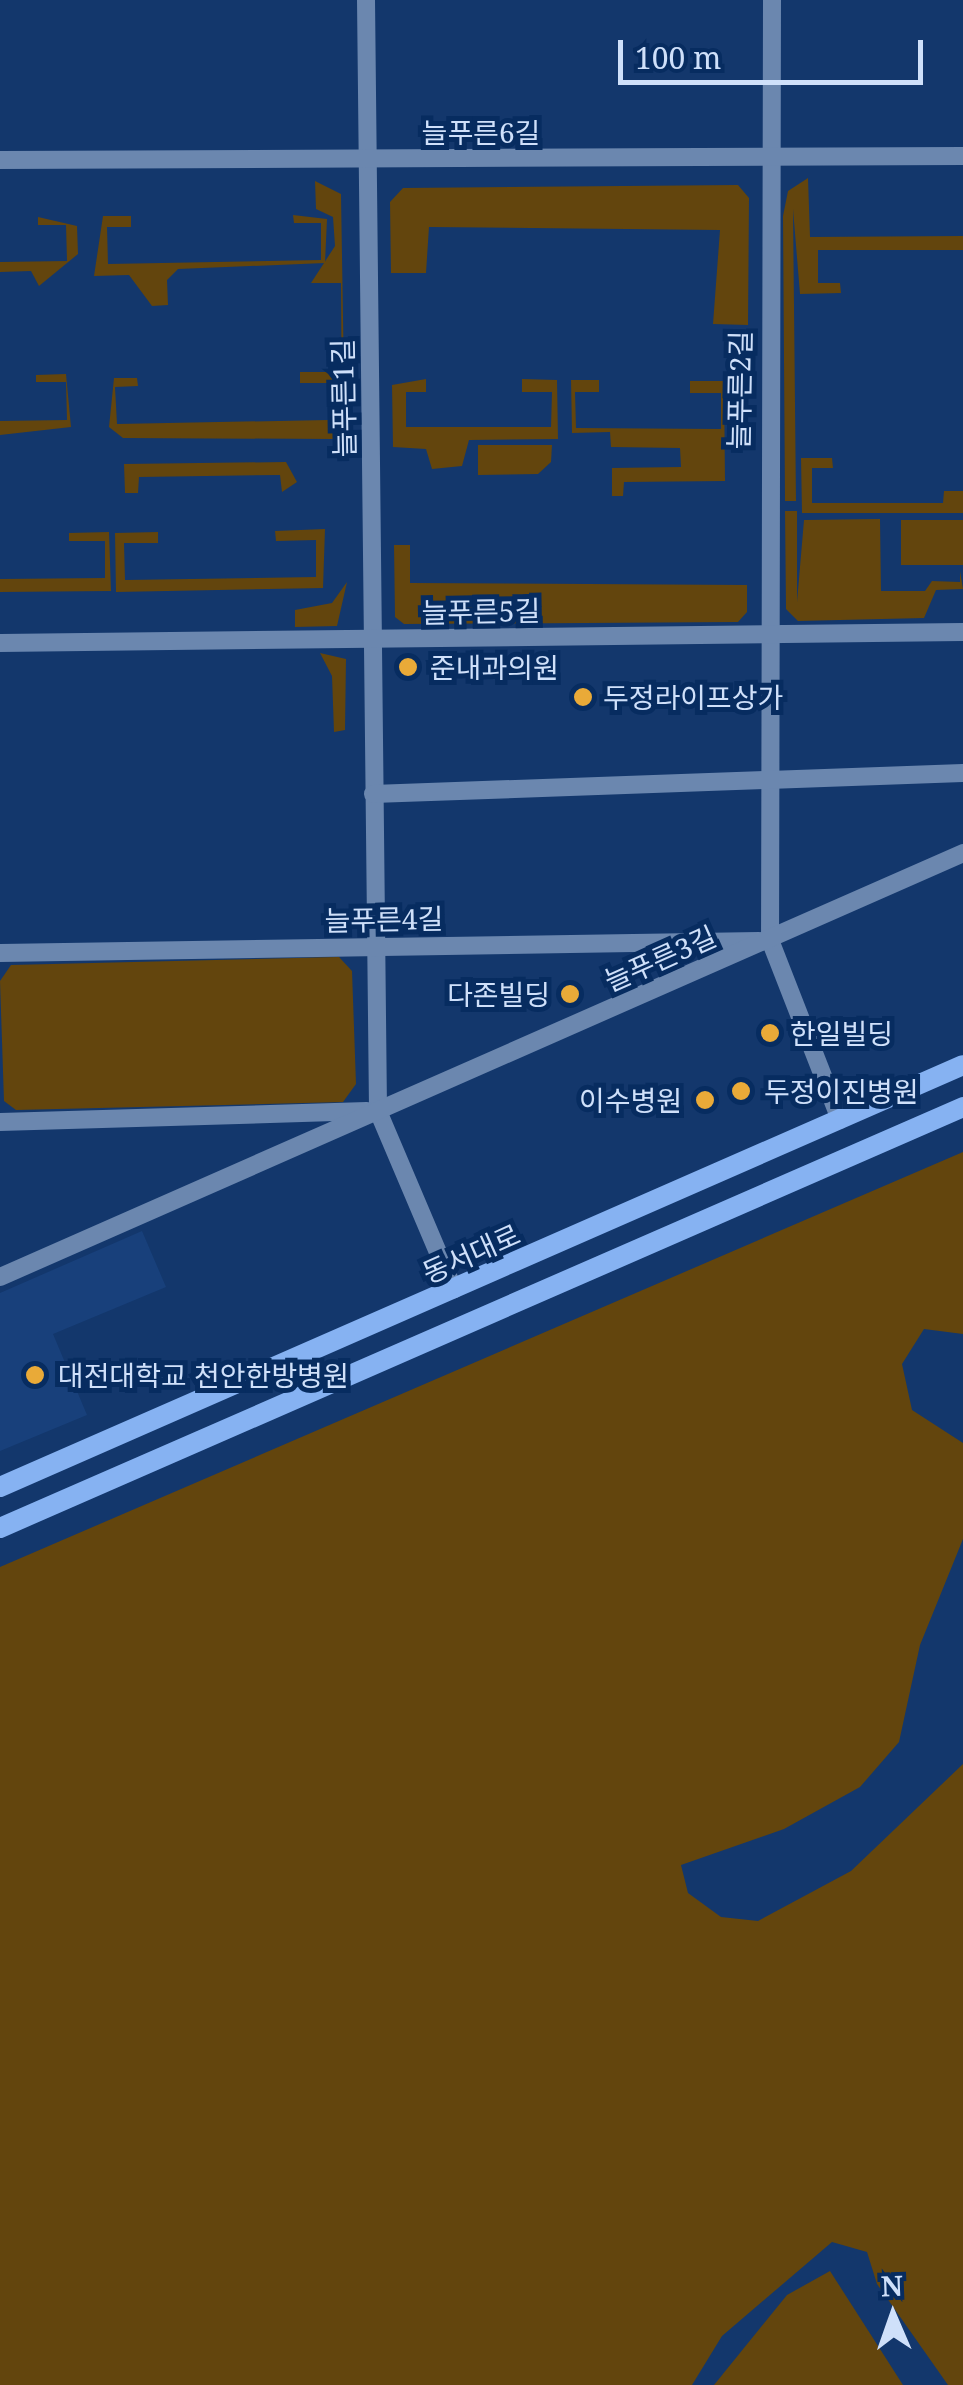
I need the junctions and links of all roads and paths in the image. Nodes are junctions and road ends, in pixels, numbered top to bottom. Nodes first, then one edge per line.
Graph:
1 (366, 0) edge
2 (772, 0) edge
3 (963, 156) edge
4 (770, 158) junction
5 (0, 160) edge
6 (367, 160) junction
7 (963, 632) edge
8 (764, 635) junction
9 (372, 639) junction
10 (0, 643) edge
11 (963, 773) edge
12 (765, 780) junction
13 (373, 794) junction
14 (963, 853) edge
15 (770, 940) junction
16 (377, 947) junction
17 (0, 953) edge
18 (963, 1065) edge
19 (963, 1107) edge
20 (378, 1111) junction
21 (840, 1120) junction
22 (0, 1122) edge
23 (0, 1277) edge
24 (454, 1290) junction
25 (0, 1488) edge
26 (0, 1528) edge

1 - 6 street, 늘푸른1길
2 - 4 street, 늘푸른2길
3 - 4 street, 늘푸른6길
4 - 6 street, 늘푸른6길
4 - 8 street, 늘푸른2길
5 - 6 street, 늘푸른6길
6 - 9 street, 늘푸른1길
7 - 8 street, 늘푸른5길
8 - 9 street, 늘푸른5길
8 - 12 street, 늘푸른2길
9 - 10 street, 늘푸른5길
9 - 13 street, 늘푸른1길
11 - 12 street
12 - 13 street
12 - 15 street, 늘푸른2길
13 - 16 street, 늘푸른1길
14 - 15 street, 늘푸른3길
15 - 16 street, 늘푸른4길
15 - 20 street, 늘푸른3길
15 - 21 street, 늘푸른2길
16 - 17 street, 늘푸른4길
16 - 20 street, 늘푸른1길
18 - 21 main road, 동서대로
19 - 26 main road
20 - 22 street, 늘푸른3길
20 - 23 street, 늘푸른3길
20 - 24 street, 늘푸른1길
21 - 24 main road, 동서대로
24 - 25 main road, 동서대로

